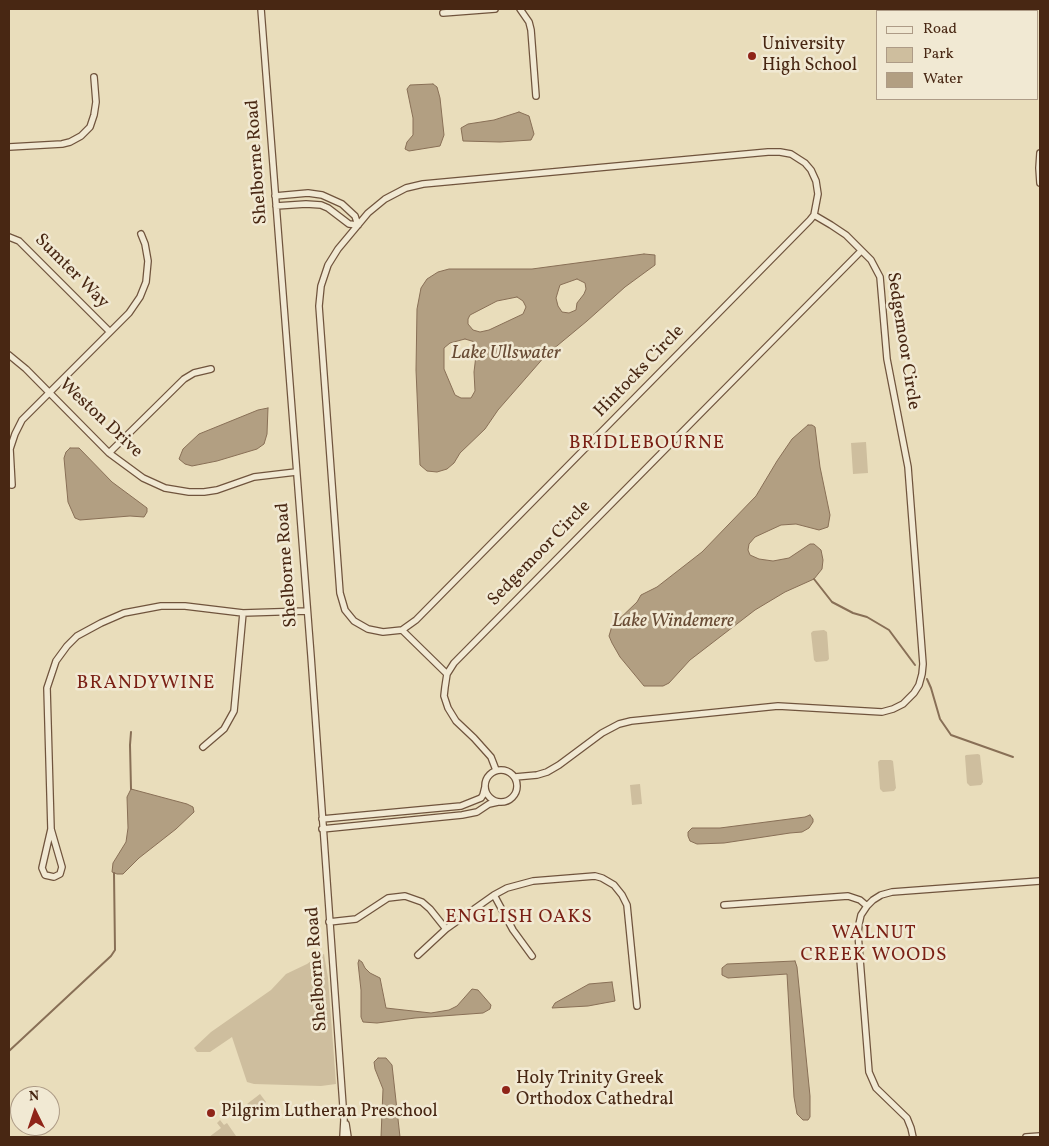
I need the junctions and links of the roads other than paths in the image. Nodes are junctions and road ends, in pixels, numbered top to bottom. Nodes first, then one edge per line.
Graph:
1 (261, 9) edge
2 (495, 9) edge
3 (520, 9) edge
4 (443, 13) dead end
5 (94, 77) dead end
6 (536, 96) dead end
7 (9, 147) edge
8 (1040, 152) edge
9 (1040, 183) edge
10 (276, 196) junction
11 (276, 206) junction
12 (814, 216) junction
13 (358, 225) junction
14 (141, 234) dead end
15 (9, 237) edge
16 (861, 251) junction
17 (110, 332) junction
18 (9, 355) edge
19 (211, 369) dead end
20 (49, 393) junction
21 (109, 453) junction
22 (296, 472) junction
23 (12, 485) dead end
24 (306, 611) junction
25 (243, 613) junction
26 (402, 630) junction
27 (447, 674) junction
28 (203, 747) dead end
29 (496, 770) junction
30 (516, 777) junction
31 (485, 787) junction
32 (498, 802) junction
33 (322, 819) junction
34 (51, 829) junction
35 (322, 829) junction
36 (1040, 881) edge
37 (494, 895) junction
38 (724, 906) dead end
39 (867, 906) junction
40 (329, 922) junction
41 (446, 929) junction
42 (418, 955) dead end
43 (532, 956) dead end
44 (637, 1006) dead end
45 (344, 1120) junction
46 (1040, 1136) edge
47 (343, 1137) edge
48 (348, 1137) edge
49 (913, 1137) edge
50 (1026, 1137) edge

1 - 10 street, Shelborne Road
2 - 4 street
3 - 6 street
5 - 7 street
8 - 9 street
10 - 11 street, Shelborne Road
10 - 13 street
11 - 13 street
11 - 22 street, Shelborne Road
12 - 13 street
12 - 16 street
12 - 26 street, Hintocks Circle
13 - 26 street
14 - 17 street
15 - 17 street, Sumter Way
16 - 27 street, Sedgemoor Circle
16 - 30 street, Sedgemoor Circle
17 - 20 street
18 - 20 street, Weston Drive
19 - 21 street
20 - 21 street, Weston Drive
20 - 23 street
21 - 22 street, Weston Drive
22 - 24 street, Shelborne Road
24 - 25 street
24 - 33 street, Shelborne Road
25 - 28 street
25 - 34 street
26 - 27 street
27 - 29 street
29 - 30 street
29 - 31 street
30 - 32 street
31 - 32 street
31 - 33 street
32 - 35 street
33 - 35 street, Shelborne Road
34 - 34 street
35 - 40 street, Shelborne Road
36 - 39 street
37 - 41 street
37 - 43 street
37 - 44 street
38 - 39 street
39 - 49 street
40 - 41 street
40 - 45 street, Shelborne Road
41 - 42 street
45 - 47 street, Shelborne Road
45 - 48 street, Shelborne Road
46 - 50 street

